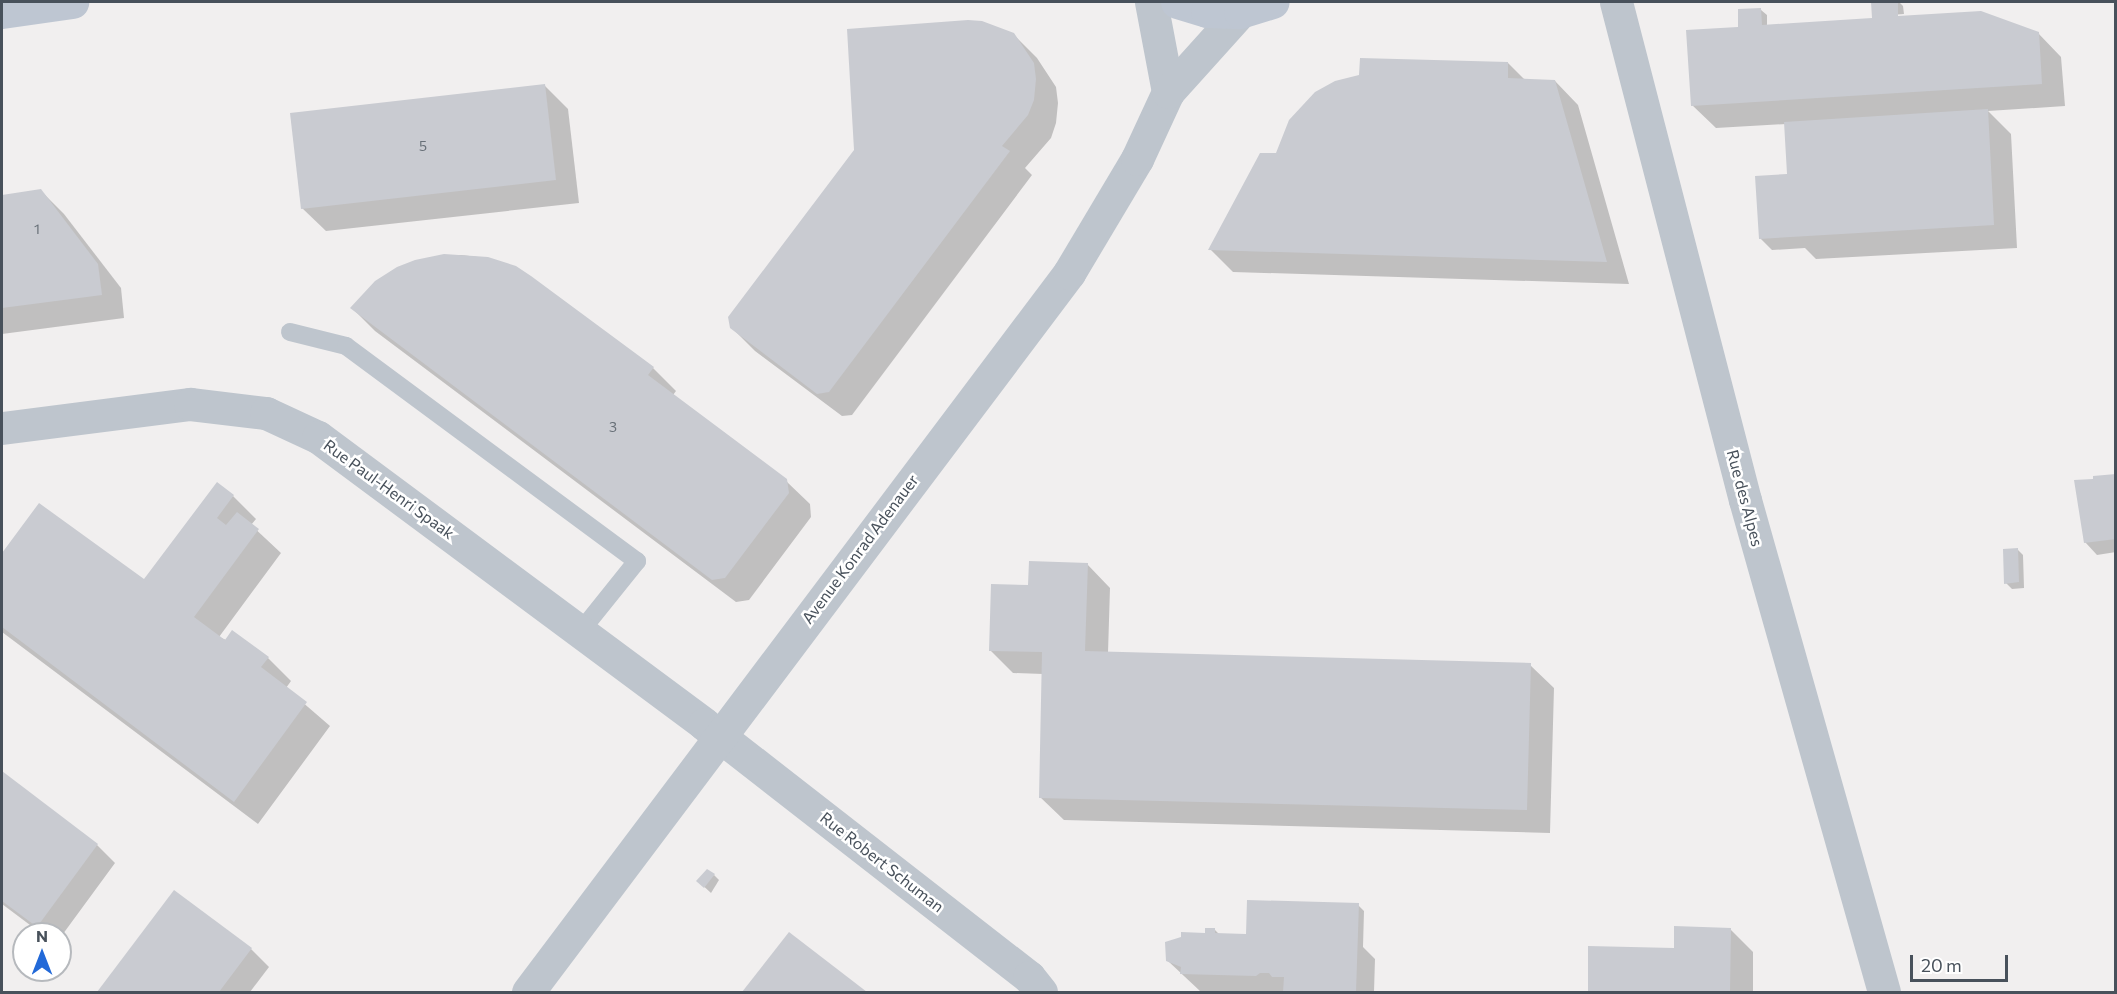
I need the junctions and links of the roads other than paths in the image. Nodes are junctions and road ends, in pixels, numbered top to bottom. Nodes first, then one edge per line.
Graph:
1 (72, 2) edge
2 (1151, 2) edge
3 (1177, 2) edge
4 (1273, 2) edge
5 (1616, 2) edge
6 (2, 12) edge
7 (1240, 12) junction
8 (1167, 92) junction
9 (290, 332) dead end
10 (2, 428) edge
11 (581, 632) junction
12 (719, 736) junction
13 (528, 993) edge
14 (1041, 993) edge
15 (1884, 993) edge

1 - 6 main road
2 - 8 street
3 - 7 main road
4 - 7 main road
5 - 15 street, Rue des Alpes
7 - 8 street, Avenue Konrad Adenauer
8 - 12 street, Avenue Konrad Adenauer
9 - 11 lane
10 - 11 street, Rue Paul-Henri Spaak
11 - 12 street, Rue Paul-Henri Spaak
12 - 13 street, Avenue Konrad Adenauer
12 - 14 street, Rue Robert Schuman

